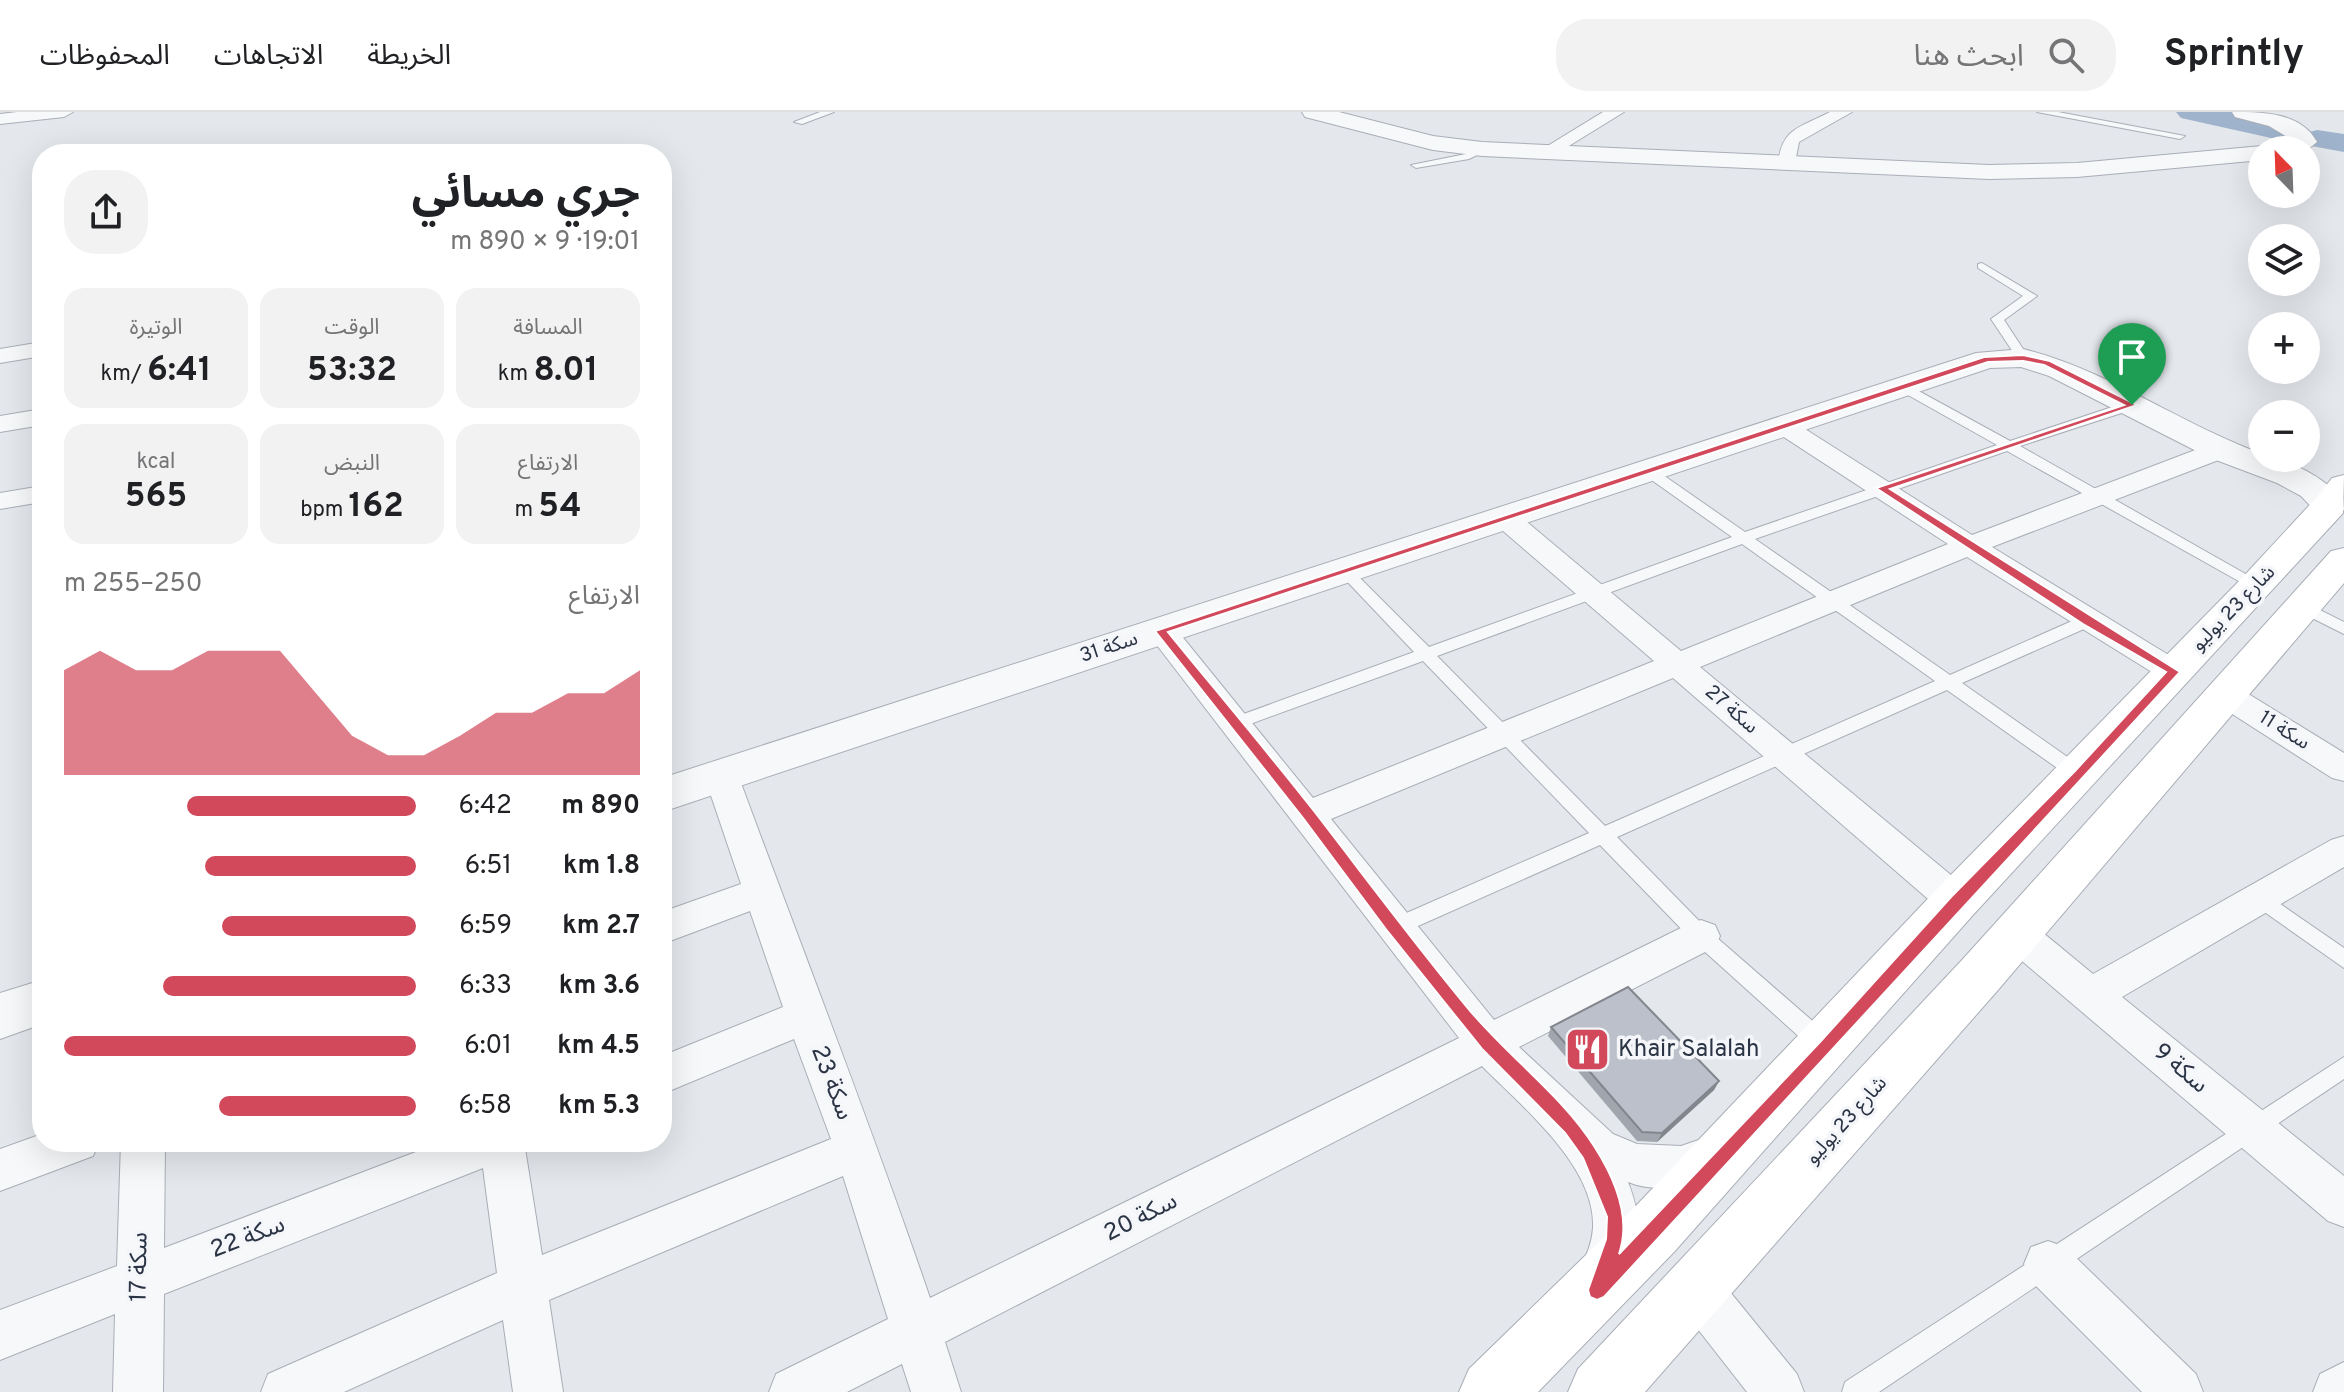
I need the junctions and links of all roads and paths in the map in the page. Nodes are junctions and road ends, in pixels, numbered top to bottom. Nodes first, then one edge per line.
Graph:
1 (64, 112) edge
2 (829, 112) edge
3 (1313, 112) edge
4 (1615, 112) edge
5 (1843, 112) edge
6 (2048, 112) edge
7 (2243, 112) edge
8 (21, 115) edge
9 (0, 119) edge
10 (799, 122) dead end
11 (2180, 136) dead end
12 (2302, 136) edge
13 (1482, 149) junction
14 (1545, 153) junction
15 (2248, 154) edge
16 (1787, 164) junction
17 (1416, 165) dead end
18 (1982, 266) dead end
19 (32, 351) edge
20 (0, 356) edge
21 (2023, 358) junction
22 (1904, 387) junction
23 (2132, 405) junction
24 (32, 419) edge
25 (0, 424) edge
26 (1785, 427) junction
27 (2010, 446) junction
28 (2220, 450) junction
29 (1648, 471) junction
30 (2339, 487) edge
31 (1881, 488) junction
32 (32, 496) edge
33 (2101, 497) junction
34 (0, 501) edge
35 (1505, 518) junction
36 (1742, 539) junction
37 (1968, 546) junction
38 (2344, 559) edge
39 (1345, 571) junction
40 (2257, 585) junction
41 (1593, 593) junction
42 (1831, 601) junction
43 (2323, 618) edge
44 (2087, 621) junction
45 (1161, 631) junction
46 (1425, 654) junction
47 (1678, 664) junction
48 (2174, 672) junction
49 (1948, 683) junction
50 (2223, 693) junction
51 (1233, 724) junction
52 (1504, 734) junction
53 (1784, 755) junction
54 (2344, 769) edge
55 (721, 775) junction
56 (2080, 775) junction
57 (672, 792) edge
58 (1308, 814) junction
59 (1603, 835) junction
60 (2344, 850) edge
61 (763, 891) junction
62 (2260, 898) junction
63 (1956, 901) junction
64 (672, 924) edge
65 (1393, 928) junction
66 (2016, 933) junction
67 (1701, 936) junction
68 (2344, 959) edge
69 (2091, 995) junction
70 (32, 1005) edge
71 (0, 1016) edge
72 (806, 1016) junction
73 (1488, 1044) junction
74 (1826, 1047) junction
75 (2344, 1067) edge
76 (672, 1071) edge
77 (1571, 1127) junction
78 (2251, 1129) junction
79 (857, 1149) junction
80 (1730, 1149) junction
81 (50, 1152) edge
82 (143, 1152) edge
83 (473, 1152) edge
84 (501, 1152) edge
85 (0, 1170) edge
86 (2344, 1205) edge
87 (2048, 1264) junction
88 (139, 1281) junction
89 (524, 1286) junction
90 (1696, 1288) junction
91 (1597, 1290) junction
92 (915, 1331) junction
93 (0, 1335) edge
94 (2344, 1387) edge
95 (138, 1392) edge
96 (286, 1392) edge
97 (538, 1392) edge
98 (794, 1392) edge
99 (936, 1392) edge
100 (1492, 1392) edge
101 (1601, 1392) edge
102 (1779, 1392) edge
103 (1855, 1392) edge
104 (2178, 1392) edge
105 (2338, 1392) edge

1 - 8 street
2 - 10 lane
3 - 13 street
4 - 14 street
5 - 16 street
6 - 11 lane
7 - 12 street
8 - 9 street
13 - 14 street
13 - 17 lane
14 - 16 street
15 - 16 street
18 - 21 lane
19 - 20 street
21 - 22 street, سكة 31
21 - 23 street, سكة 31
22 - 26 street, سكة 31
22 - 27 lane
23 - 27 lane
23 - 28 street, سكة 31
24 - 25 street
26 - 29 street, سكة 31
26 - 31 street
27 - 31 lane
27 - 33 lane
28 - 30 street, سكة 31
28 - 33 street
29 - 35 street, سكة 31
29 - 36 lane
30 - 40 main road, شارع 23 يوليو
31 - 36 lane
31 - 37 street
32 - 34 street
33 - 37 street
33 - 40 lane
35 - 39 street, سكة 31
35 - 41 street, سكة 27
36 - 41 lane
36 - 42 lane
37 - 42 street
37 - 44 street
38 - 43 main road, شارع 23 يوليو
39 - 45 street, سكة 31
39 - 46 lane
40 - 48 main road, شارع 23 يوليو
41 - 46 lane
41 - 47 street, سكة 27
42 - 47 street
42 - 49 lane
43 - 50 main road, شارع 23 يوليو
44 - 48 street
44 - 49 lane
45 - 51 street
45 - 55 street, سكة 31
46 - 51 lane
46 - 52 lane
47 - 52 street
47 - 53 street, سكة 27
48 - 56 main road, شارع 23 يوليو
49 - 53 lane
49 - 56 lane
50 - 54 street, سكة 11
50 - 66 main road, شارع 23 يوليو
51 - 58 street
52 - 58 street
52 - 59 lane
53 - 59 lane
53 - 63 street, سكة 27
55 - 57 street, سكة 31
55 - 61 street, سكة 23
56 - 63 main road, شارع 23 يوليو
58 - 65 street
59 - 65 lane
59 - 67 lane
60 - 62 street
61 - 64 street
61 - 72 street, سكة 23
62 - 68 lane
62 - 69 street
63 - 74 main road, شارع 23 يوليو
65 - 73 street
66 - 69 street, سكة 9
66 - 90 main road, شارع 23 يوليو
67 - 73 street, سكة 20
67 - 74 lane
69 - 78 street, سكة 9
70 - 71 street
72 - 76 street
72 - 79 street, سكة 23
73 - 77 street
73 - 92 street, سكة 20
74 - 80 main road, شارع 23 يوليو
75 - 78 lane
77 - 80 street
77 - 91 street
78 - 86 street, سكة 9
78 - 87 lane
79 - 89 street
79 - 92 street, سكة 23
80 - 91 main road, شارع 23 يوليو
81 - 85 street
82 - 88 street, سكة 17
83 - 88 street, سكة 22
84 - 89 street
87 - 103 lane
87 - 104 street
88 - 93 street, سكة 22
88 - 95 street, سكة 17
89 - 96 street
89 - 97 street
90 - 101 main road, شارع 23 يوليو
90 - 102 street
91 - 100 main road, شارع 23 يوليو
92 - 98 street, سكة 20
92 - 99 street, سكة 23
94 - 105 street

